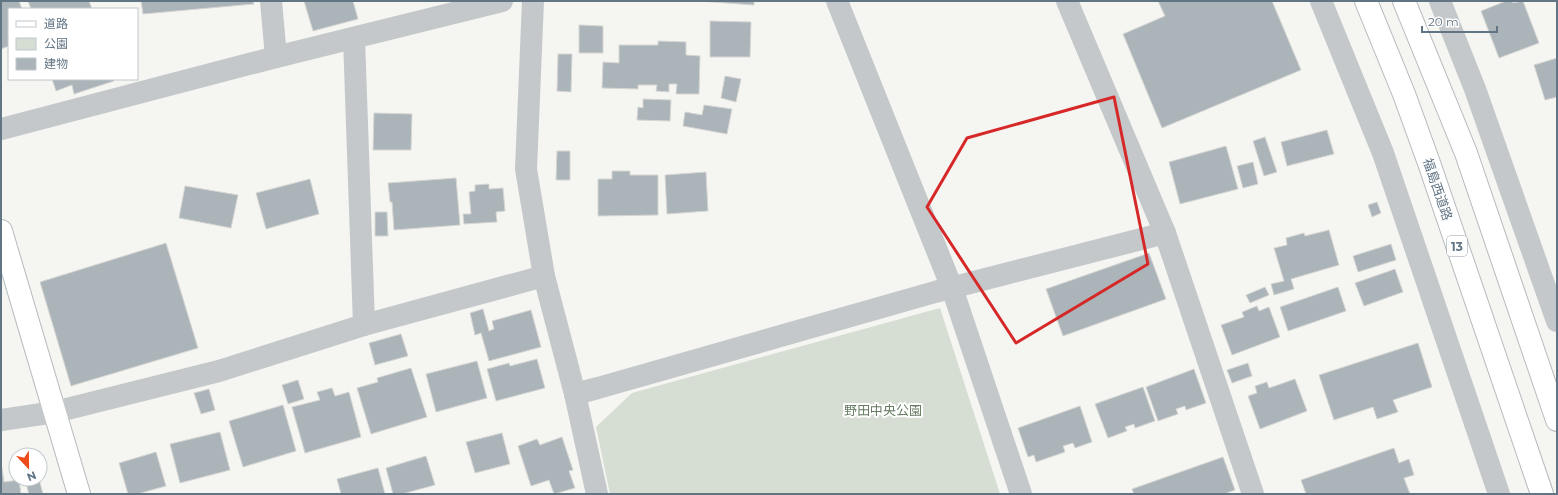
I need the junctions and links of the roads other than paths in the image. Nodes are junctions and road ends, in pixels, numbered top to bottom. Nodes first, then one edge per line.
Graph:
1 (271, 1) edge
2 (502, 1) edge
3 (533, 1) edge
4 (837, 1) edge
5 (1067, 1) edge
6 (1321, 1) edge
7 (1366, 1) edge
8 (1404, 1) edge
9 (1440, 1) edge
10 (354, 38) junction
11 (276, 57) junction
12 (1, 129) edge
13 (1, 231) edge
14 (1165, 232) junction
15 (544, 276) junction
16 (952, 288) junction
17 (1557, 321) edge
18 (364, 325) junction
19 (575, 394) junction
20 (54, 412) junction
21 (1, 420) edge
22 (1557, 420) edge
23 (79, 494) edge
24 (597, 494) edge
25 (1021, 494) edge
26 (1253, 494) edge
27 (1499, 494) edge
28 (1542, 494) edge

1 - 11 street
2 - 10 street
3 - 15 street
4 - 16 street
5 - 14 street
6 - 27 street
7 - 28 main road, 福島西道路 / 13
8 - 22 main road
9 - 17 street
10 - 11 street
10 - 18 street
11 - 12 street
13 - 20 main road
14 - 16 street
14 - 26 street
15 - 18 street
15 - 19 street
16 - 19 street
16 - 25 street
18 - 20 street
19 - 24 street
20 - 21 street
20 - 23 main road

